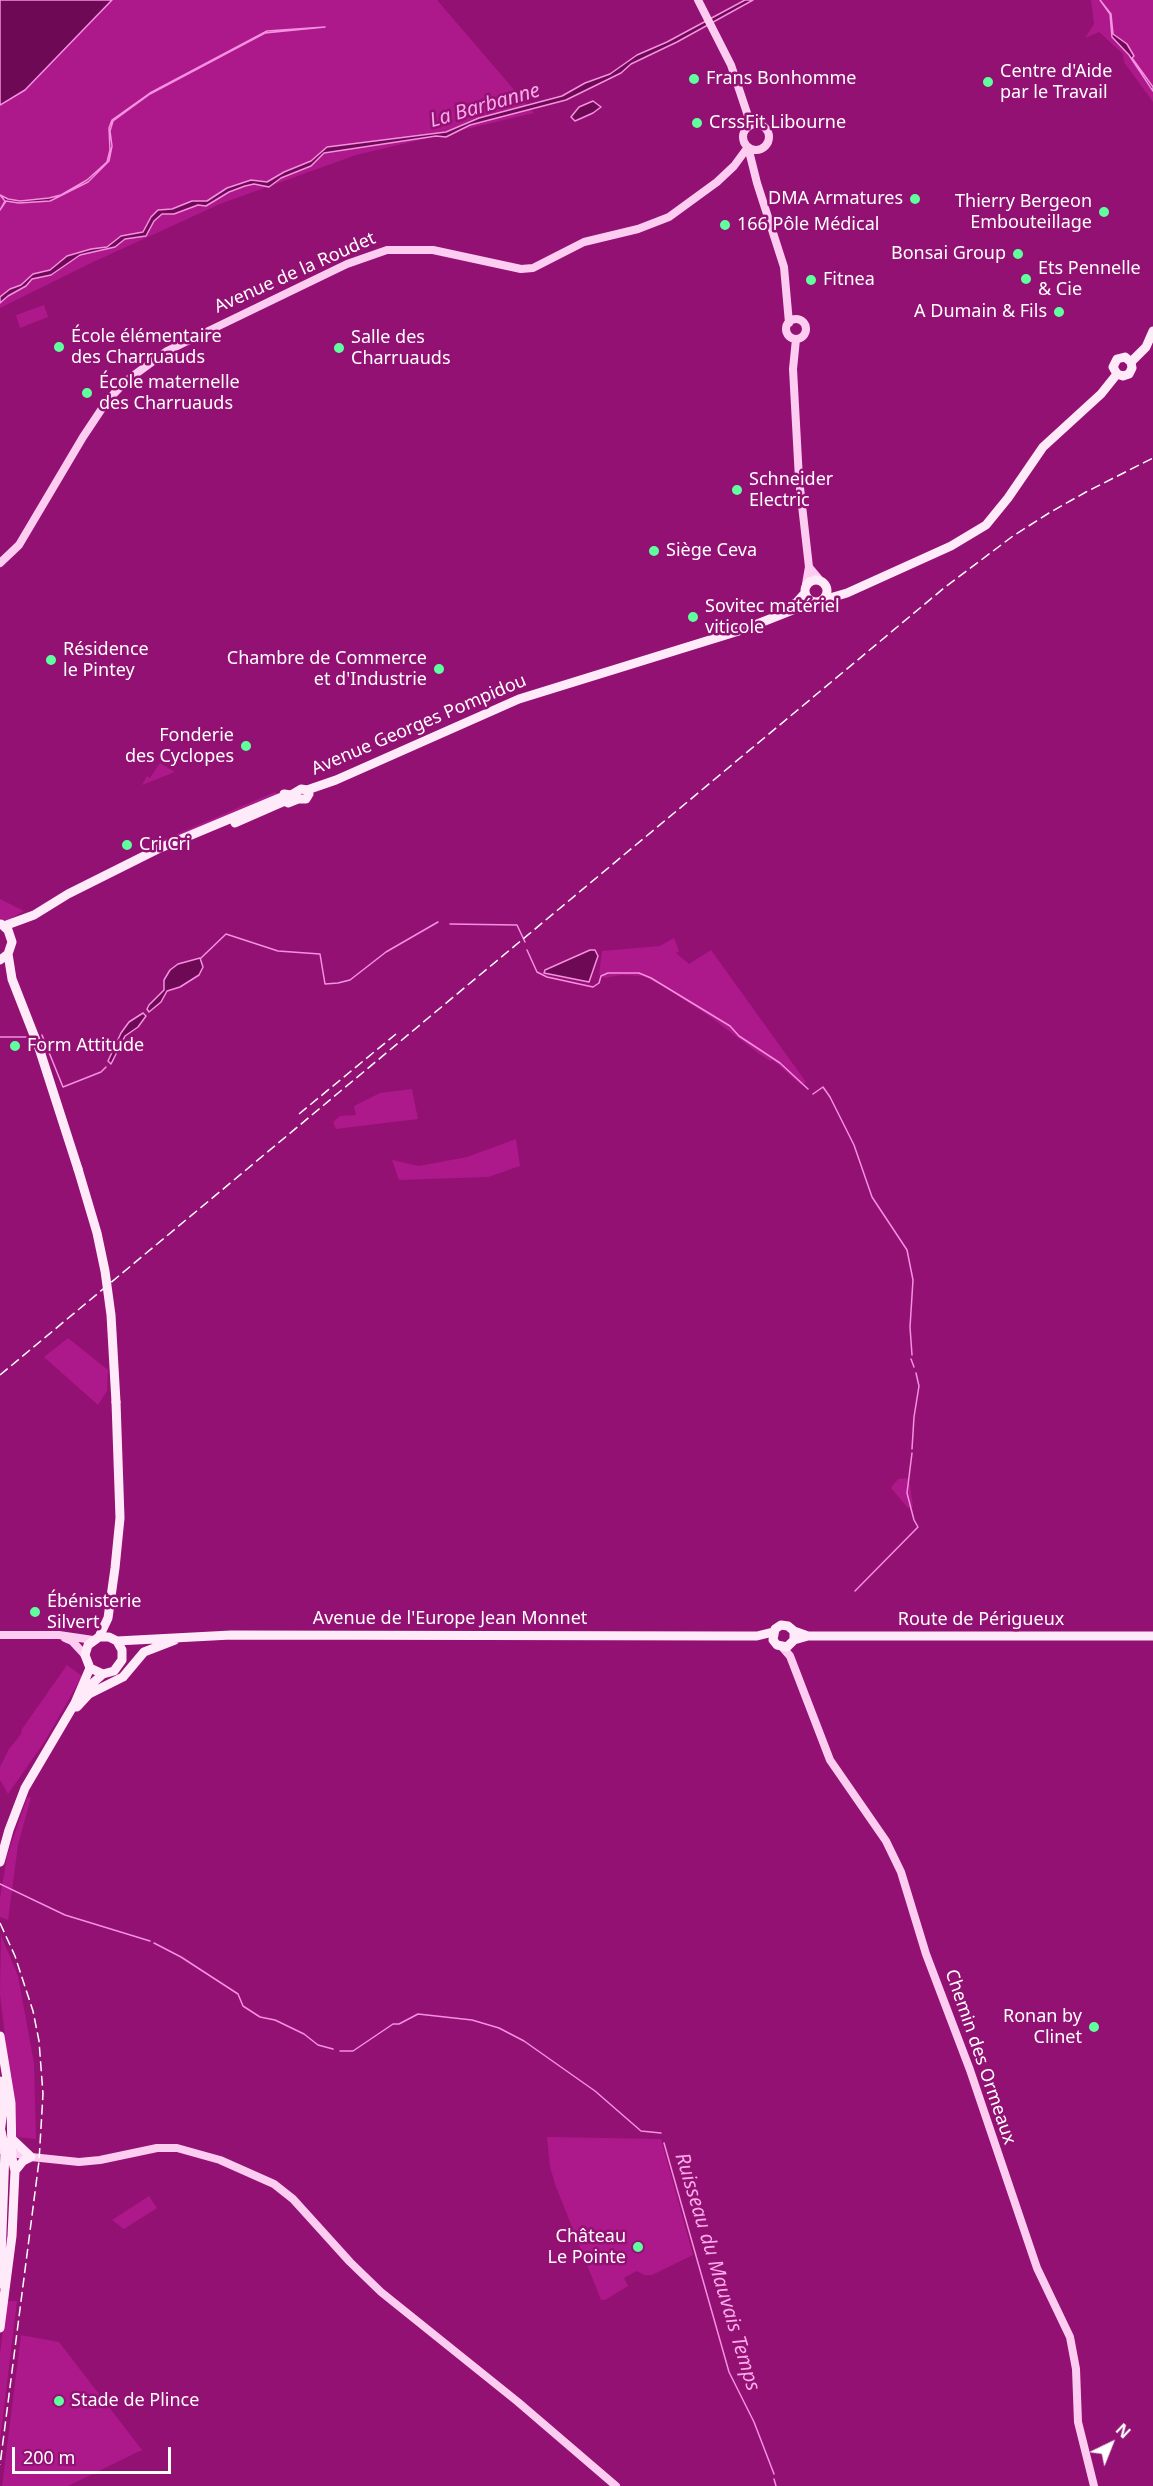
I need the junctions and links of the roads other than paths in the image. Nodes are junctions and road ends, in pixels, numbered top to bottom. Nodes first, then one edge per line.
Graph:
1 (700, 3) edge
2 (751, 125) junction
3 (748, 147) junction
4 (758, 149) junction
5 (740, 158) junction
6 (752, 161) junction
7 (793, 321) junction
8 (1153, 331) edge
9 (796, 339) junction
10 (1131, 362) junction
11 (1117, 374) junction
12 (0, 563) edge
13 (809, 567) junction
14 (819, 579) junction
15 (826, 586) junction
16 (805, 589) junction
17 (847, 593) junction
18 (823, 600) junction
19 (813, 602) junction
20 (726, 634) junction
21 (34, 915) junction
22 (2, 925) edge
23 (12, 938) junction
24 (4, 957) edge
25 (0, 967) edge
26 (28, 1020) junction
27 (108, 1618) junction
28 (0, 1635) edge
29 (59, 1635) junction
30 (186, 1636) junction
31 (773, 1636) junction
32 (1153, 1636) edge
33 (96, 1638) junction
34 (115, 1639) junction
35 (143, 1641) junction
36 (790, 1641) junction
37 (85, 1655) junction
38 (123, 1657) junction
39 (90, 1668) junction
40 (103, 1674) junction
41 (75, 1702) junction
42 (62, 1724) junction
43 (0, 1862) edge
44 (0, 2036) edge
45 (0, 2081) edge
46 (3, 2109) junction
47 (1, 2133) edge
48 (12, 2139) junction
49 (4, 2156) edge
50 (31, 2157) junction
51 (15, 2171) junction
52 (13, 2192) junction
53 (0, 2287) edge
54 (0, 2328) edge
55 (616, 2486) edge
56 (1094, 2486) edge

1 - 2 street
2 - 3 street
2 - 4 street
3 - 4 street
3 - 5 street, Avenue de la Roudet
3 - 6 street
4 - 6 street
5 - 6 street
5 - 12 street, Avenue de la Roudet
6 - 7 street
7 - 9 street
7 - 9 street
8 - 10 main road
9 - 13 street
10 - 11 main road
10 - 11 main road
11 - 17 main road
13 - 14 street
13 - 16 street
14 - 15 main road
14 - 16 main road
15 - 17 main road
15 - 18 main road
16 - 19 main road
16 - 20 main road, Avenue Georges Pompidou
17 - 18 main road
18 - 19 main road
19 - 20 main road, Avenue Georges Pompidou
20 - 21 main road, Avenue Georges Pompidou
21 - 22 main road, Avenue Georges Pompidou
21 - 23 main road, Avenue Georges Pompidou
22 - 23 main road
23 - 24 main road
24 - 26 main road
25 - 26 main road
26 - 27 main road, bridge
27 - 33 main road
27 - 34 main road
28 - 29 street
29 - 33 street
29 - 37 street
30 - 31 main road, Avenue de l'Europe Jean Monnet
30 - 35 main road, Avenue de l'Europe Jean Monnet
30 - 42 main road
31 - 36 main road
31 - 36 main road, Route de Périgueux
32 - 36 main road, Route de Périgueux
33 - 34 main road
33 - 37 main road
34 - 35 main road, Avenue de l'Europe Jean Monnet
34 - 38 main road
35 - 38 main road
36 - 56 street, Chemin des Ormeaux
37 - 39 main road
38 - 40 main road
39 - 40 main road
39 - 41 main road
40 - 41 main road
41 - 42 main road
42 - 43 main road
44 - 48 main road
45 - 46 main road
46 - 47 main road
46 - 49 main road
47 - 49 main road
48 - 49 main road
48 - 50 main road
49 - 50 street
49 - 51 main road
49 - 52 main road
49 - 53 main road
50 - 51 main road
50 - 55 street
51 - 52 main road
52 - 54 main road

